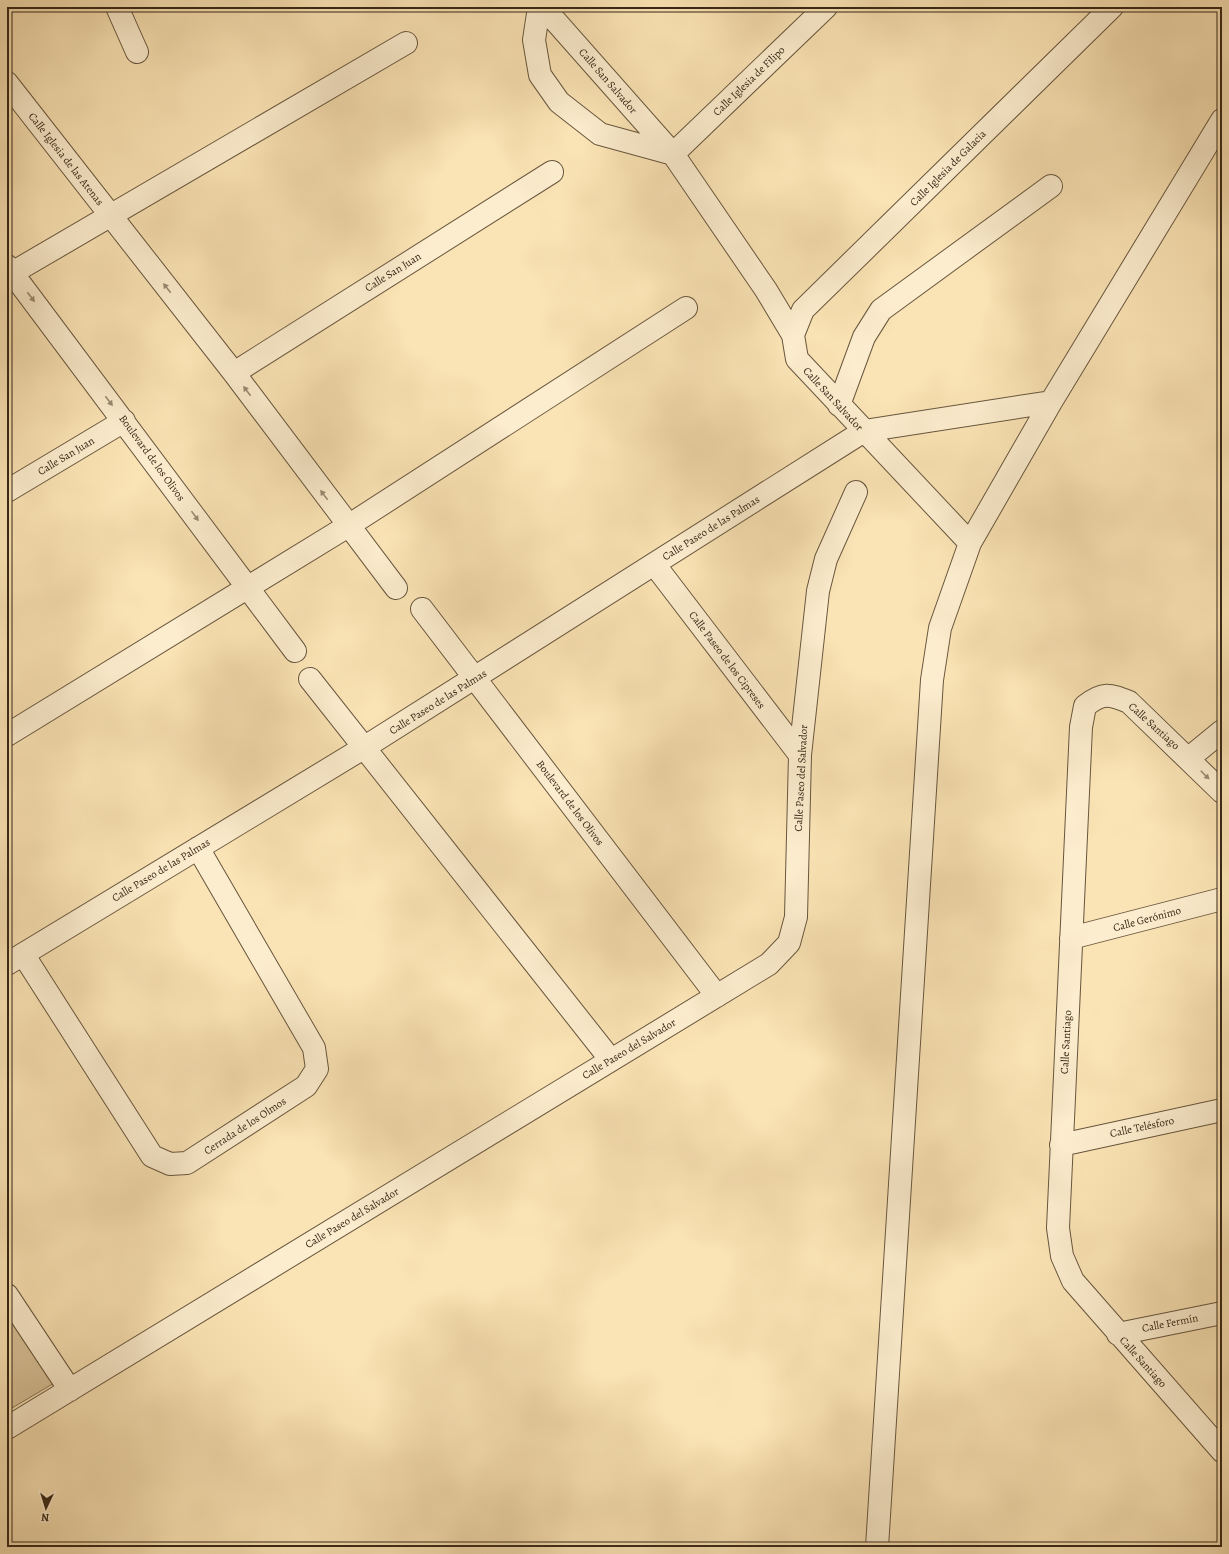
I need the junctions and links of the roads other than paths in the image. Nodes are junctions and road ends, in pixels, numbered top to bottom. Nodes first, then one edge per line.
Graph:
1 (116, 7) edge
2 (539, 7) edge
3 (543, 7) edge
4 (826, 7) edge
5 (1112, 7) edge
6 (406, 43) dead end
7 (137, 52) dead end
8 (7, 83) edge
9 (1222, 120) edge
10 (673, 154) junction
11 (552, 172) dead end
12 (1052, 186) dead end
13 (110, 216) junction
14 (9, 271) edge
15 (686, 308) dead end
16 (793, 335) junction
17 (234, 373) junction
18 (1051, 402) junction
19 (840, 405) junction
20 (124, 421) junction
21 (864, 432) junction
22 (7, 491) edge
23 (856, 492) dead end
24 (348, 526) junction
25 (970, 543) junction
26 (654, 564) junction
27 (247, 587) junction
28 (396, 588) dead end
29 (422, 610) dead end
30 (295, 651) dead end
31 (475, 678) junction
32 (310, 679) dead end
33 (1222, 731) edge
34 (7, 735) edge
35 (365, 747) junction
36 (800, 755) junction
37 (1189, 758) junction
38 (1222, 792) edge
39 (198, 848) junction
40 (1222, 899) edge
41 (1071, 938) junction
42 (15, 959) edge
43 (717, 996) junction
44 (611, 1060) junction
45 (1222, 1110) edge
46 (1061, 1144) junction
47 (7, 1295) edge
48 (1222, 1313) edge
49 (1118, 1334) junction
50 (70, 1390) junction
51 (7, 1428) edge
52 (1222, 1451) edge
53 (877, 1547) edge

1 - 7 street
2 - 10 street
3 - 10 street, Calle San Salvador
4 - 10 street, Calle Iglesia de Filipo
5 - 16 street, Calle Iglesia de Galacia
6 - 13 street
8 - 13 street, Calle Iglesia de las Atenas
9 - 18 street
10 - 16 street, Calle San Salvador
11 - 17 street, Calle San Juan
12 - 19 street
13 - 14 street
17 -> 13 street
14 -> 20 street, Boulevard de los Olivos
15 - 24 street
16 - 19 street, Calle San Salvador
24 -> 17 street
18 - 21 street
18 - 25 street
19 - 21 street, Calle San Salvador
20 - 22 street, Calle San Juan
20 -> 27 street, Boulevard de los Olivos
21 - 25 street, Calle San Salvador
21 - 26 street, Calle Paseo de las Palmas
23 - 36 street, Calle Paseo del Salvador
24 - 27 street
24 - 28 street
25 - 53 street
26 - 31 street, Calle Paseo de las Palmas
26 - 36 street, Calle Paseo de los Cipreses
27 - 30 street, Boulevard de los Olivos
27 - 34 street
29 - 31 street, Boulevard de los Olivos
31 - 35 street, Calle Paseo de las Palmas
31 - 43 street, Boulevard de los Olivos
32 - 35 street
33 - 37 street
35 - 39 street, Calle Paseo de las Palmas
35 - 44 street
36 - 43 street, Calle Paseo del Salvador
37 -> 38 street, Calle Santiago
37 - 41 street, Calle Santiago
39 - 42 street, Calle Paseo de las Palmas
39 - 42 street, Cerrada de los Olmos
40 - 41 street, Calle Gerónimo
41 - 46 street, Calle Santiago
43 - 44 street, Calle Paseo del Salvador
44 - 50 street, Calle Paseo del Salvador
45 - 46 street, Calle Telésforo
46 - 49 street, Calle Santiago
47 - 50 street
48 - 49 street, Calle Fermín
49 - 52 street, Calle Santiago
50 - 51 street, Calle Paseo del Salvador

